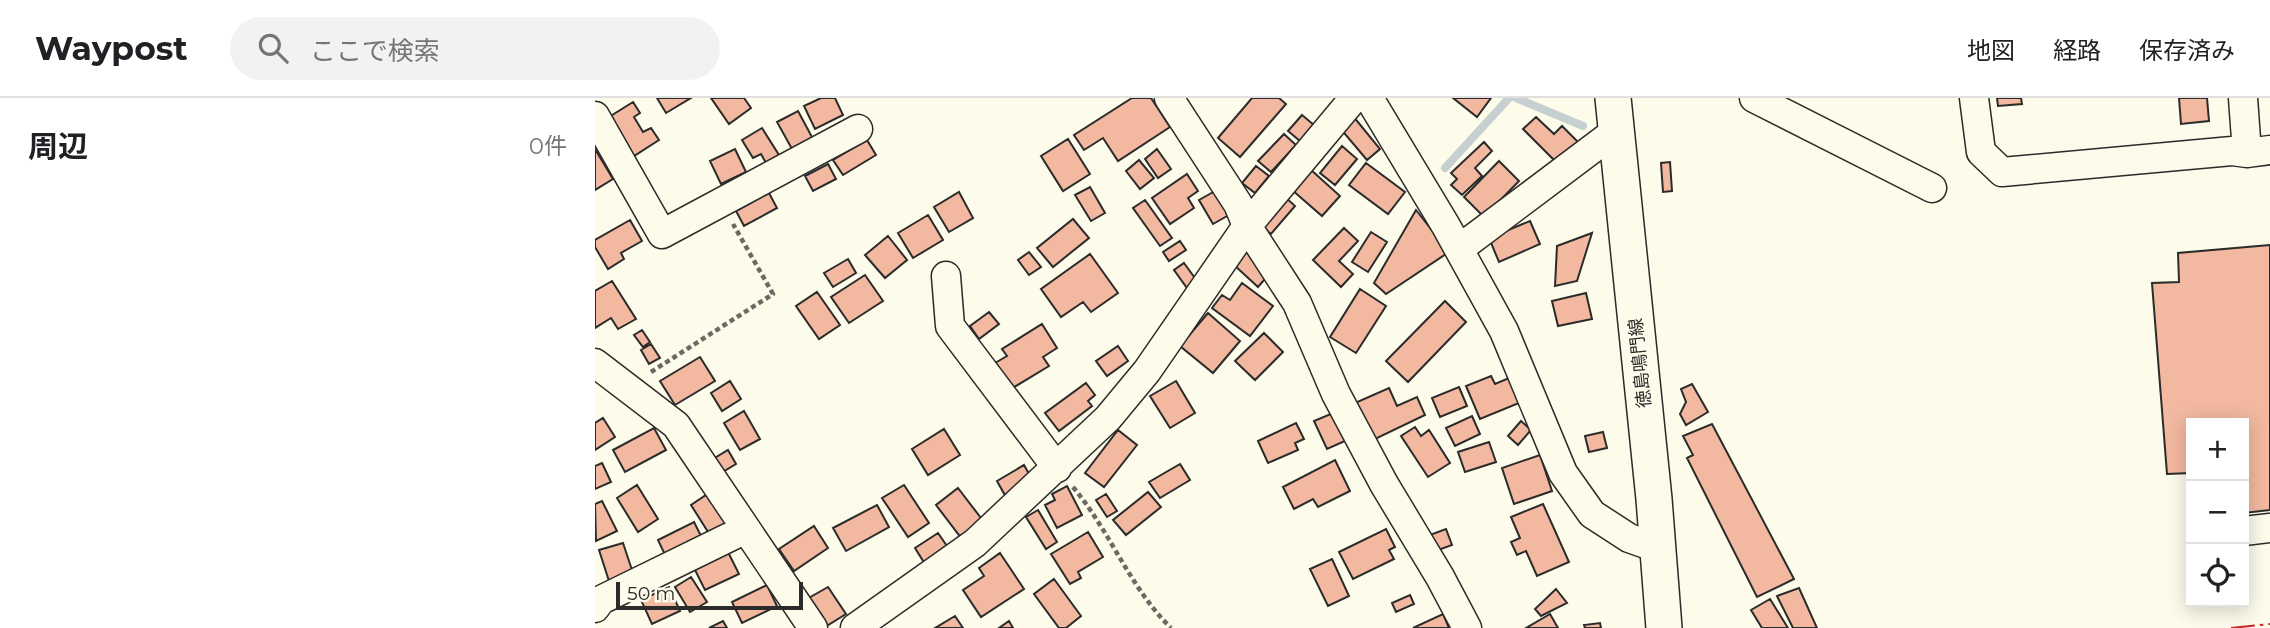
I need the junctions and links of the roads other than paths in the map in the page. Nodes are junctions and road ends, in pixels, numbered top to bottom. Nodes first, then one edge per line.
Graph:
1 (1169, 98) edge
2 (1355, 98) edge
3 (1369, 98) edge
4 (1754, 98) edge
5 (1974, 98) edge
6 (2243, 98) edge
7 (1614, 115) edge
8 (596, 119) edge
9 (858, 129) dead end
10 (2259, 151) edge
11 (1932, 188) dead end
12 (1247, 226) junction
13 (1459, 249) junction
14 (946, 276) dead end
15 (595, 363) edge
16 (1057, 468) junction
17 (2270, 528) edge
18 (746, 529) junction
19 (2249, 530) edge
20 (1657, 548) junction
21 (595, 608) edge
22 (813, 628) edge
23 (855, 628) edge
24 (1467, 628) edge
25 (1664, 628) edge

1 - 12 street
2 - 12 street
3 - 13 street
4 - 11 street
5 - 10 street
6 - 10 street
7 - 13 street
7 - 20 main road, 徳島鳴門線
8 - 9 street
12 - 16 street
12 - 24 street
13 - 20 street
14 - 16 street
15 - 18 street
16 - 23 street
17 - 19 street
18 - 21 street
18 - 22 street
20 - 25 main road, 徳島鳴門線

